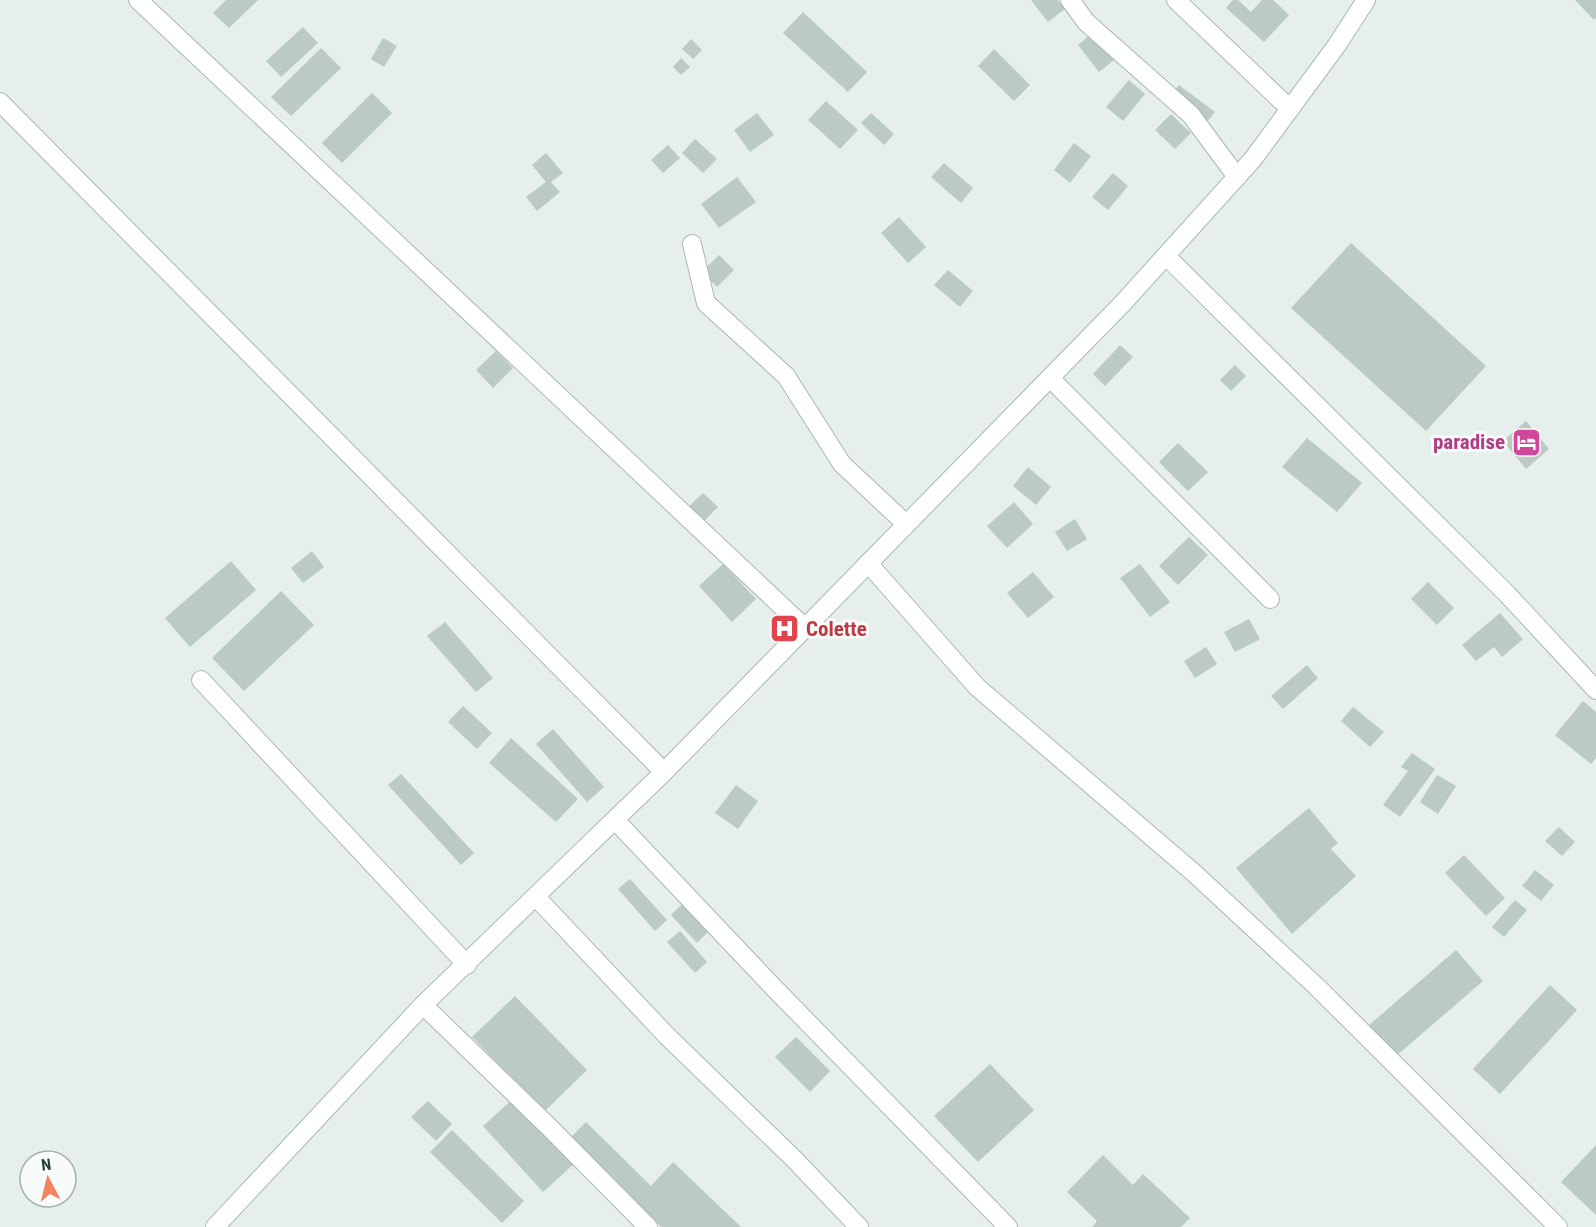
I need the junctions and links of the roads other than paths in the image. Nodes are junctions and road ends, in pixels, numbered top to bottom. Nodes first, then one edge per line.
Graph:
1 (138, 0) edge
2 (1070, 0) edge
3 (1176, 0) edge
4 (1366, 0) edge
5 (0, 102) edge
6 (1290, 108) junction
7 (1237, 177) junction
8 (692, 244) dead end
9 (1166, 256) junction
10 (1050, 378) junction
11 (906, 524) junction
12 (868, 563) junction
13 (1270, 599) dead end
14 (805, 628) junction
15 (201, 680) dead end
16 (1596, 690) edge
17 (664, 772) junction
18 (615, 820) junction
19 (536, 897) junction
20 (466, 965) junction
21 (423, 1005) junction
22 (215, 1227) edge
23 (648, 1227) edge
24 (860, 1227) edge
25 (1008, 1227) edge
26 (1558, 1227) edge

1 - 14 street
2 - 7 street
3 - 6 street
4 - 6 street
5 - 17 street
6 - 7 street
7 - 9 street
8 - 11 street
9 - 10 street
9 - 16 street
10 - 11 street
10 - 13 street
11 - 12 street
12 - 14 street
12 - 26 street
14 - 17 street
15 - 20 street
17 - 18 street
18 - 19 street
18 - 25 street
19 - 20 street
19 - 24 street
20 - 21 street
21 - 22 street
21 - 23 street

